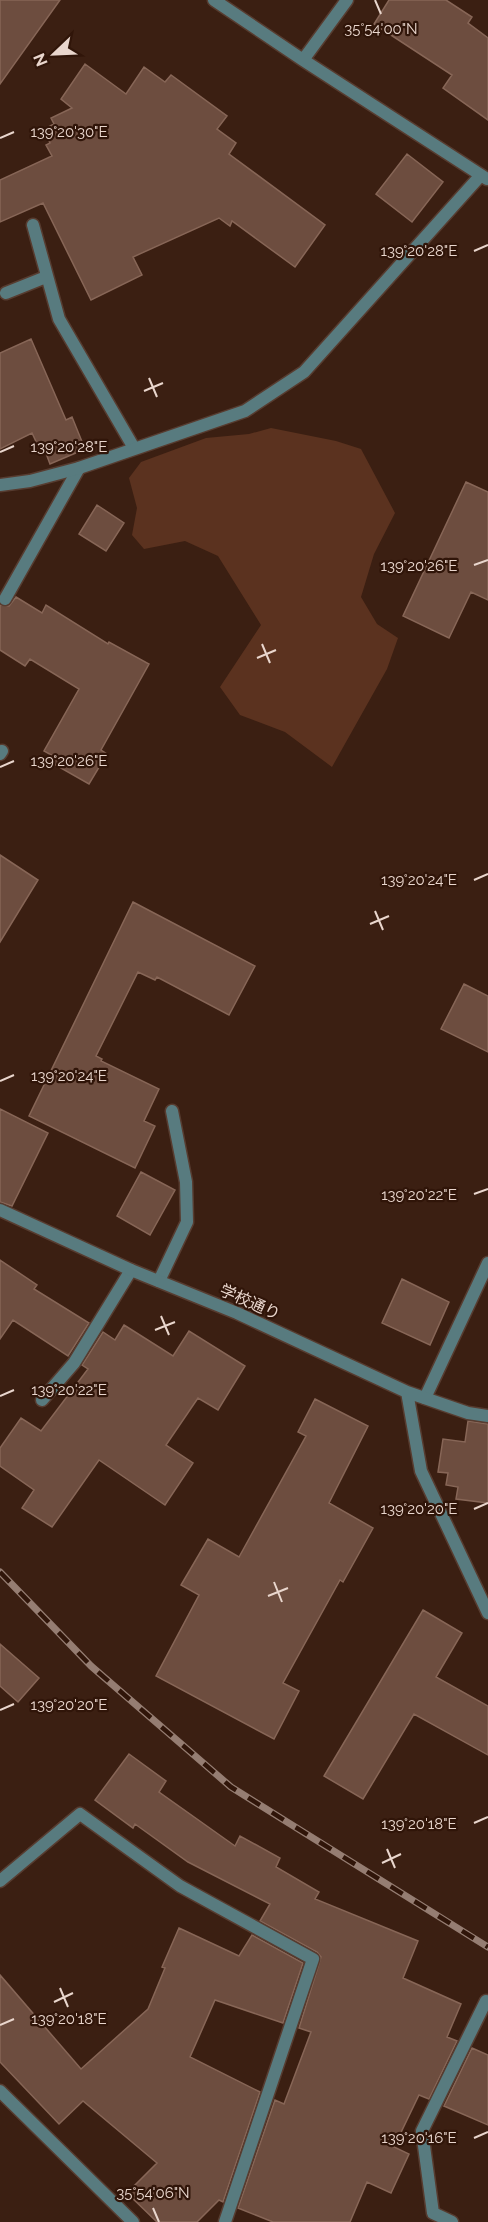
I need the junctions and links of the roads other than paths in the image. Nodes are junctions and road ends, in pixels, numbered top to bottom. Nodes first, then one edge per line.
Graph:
1 (214, 0) edge
2 (347, 0) edge
3 (303, 60) junction
4 (484, 177) edge
5 (33, 225) dead end
6 (46, 277) junction
7 (6, 293) dead end
8 (134, 448) junction
9 (79, 468) junction
10 (0, 485) edge
11 (5, 599) dead end
12 (172, 1111) dead end
13 (0, 1210) edge
14 (488, 1263) edge
15 (131, 1270) junction
16 (159, 1281) junction
17 (407, 1392) junction
18 (425, 1398) junction
19 (42, 1400) dead end
20 (488, 1416) edge
21 (488, 1613) edge
22 (0, 1881) edge
23 (488, 2002) edge
24 (0, 2091) edge
25 (133, 2222) edge
26 (225, 2222) edge
27 (452, 2222) edge

1 - 3 street
2 - 3 street
3 - 4 street
4 - 8 street
5 - 6 street
6 - 7 street
6 - 8 street
8 - 9 street
9 - 10 street
9 - 11 street
12 - 16 street
13 - 15 street, 学校通り
14 - 18 street
15 - 16 street, 学校通り
15 - 19 street
16 - 17 street, 学校通り
17 - 18 street, 学校通り
17 - 21 street
18 - 20 street, 学校通り
22 - 26 street
23 - 27 street
24 - 25 street

